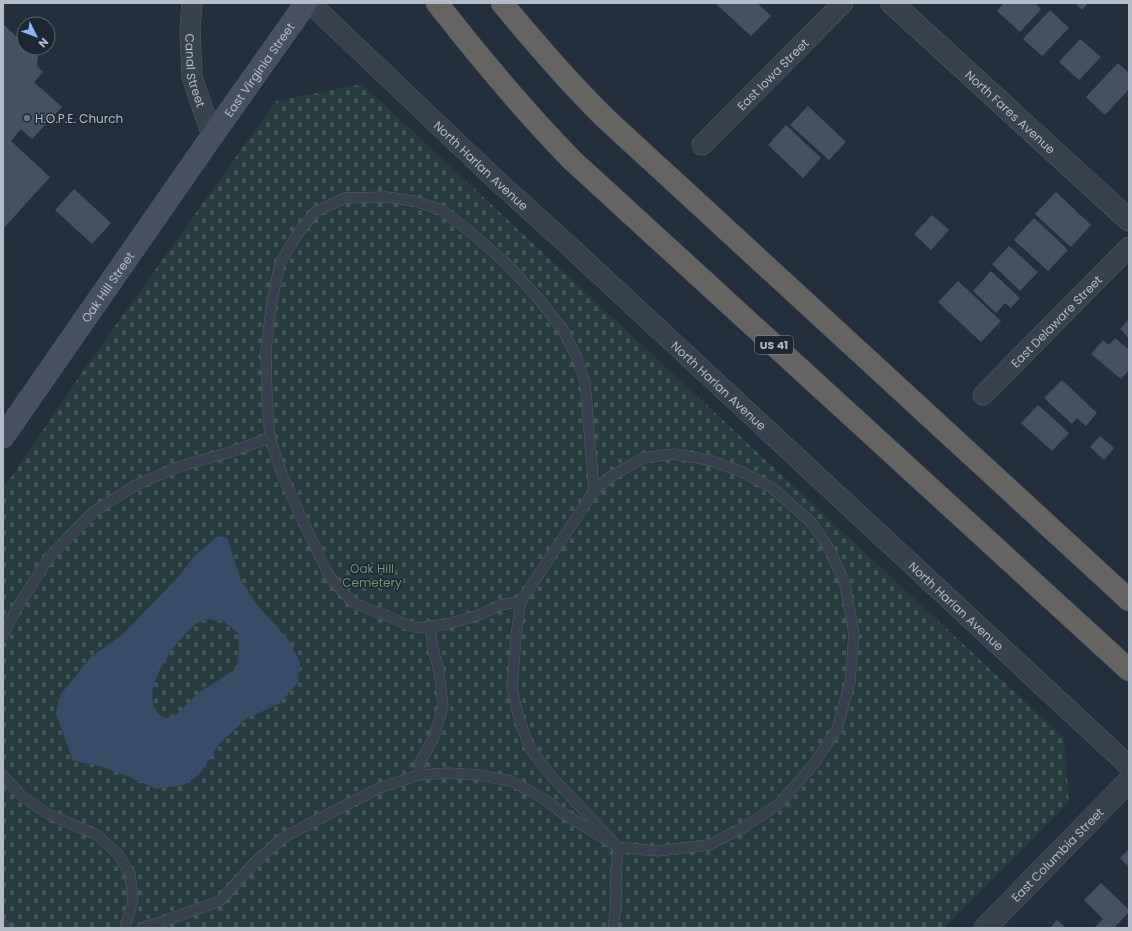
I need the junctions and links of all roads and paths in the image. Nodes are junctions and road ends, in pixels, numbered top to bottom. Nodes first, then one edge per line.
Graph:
1 (192, 3) edge
2 (306, 3) edge
3 (310, 3) edge
4 (437, 3) edge
5 (502, 3) edge
6 (843, 3) edge
7 (892, 3) edge
8 (212, 136) junction
9 (702, 145) dead end
10 (1129, 220) edge
11 (1129, 247) edge
12 (983, 395) dead end
13 (3, 437) edge
14 (270, 438) junction
15 (594, 491) junction
16 (1129, 600) edge
17 (521, 601) junction
18 (431, 626) junction
19 (3, 635) edge
20 (1129, 670) edge
21 (1129, 766) edge
22 (419, 774) junction
23 (3, 776) edge
24 (1129, 781) edge
25 (618, 847) junction
26 (3, 925) edge
27 (6, 928) edge
28 (125, 928) edge
29 (142, 928) edge
30 (613, 928) edge
31 (985, 928) edge

1 - 8 street, Canal Street
2 - 8 main road, East Virginia Street
3 - 21 street, North Harlan Avenue
4 - 20 highway, US 41
5 - 16 highway
6 - 9 street, East Iowa Street
7 - 10 street, North Fares Avenue
8 - 13 main road, Oak Hill Street
11 - 12 street, East Delaware Street
14 - 15 lane
14 - 18 lane
14 - 19 lane
15 - 17 lane
15 - 25 lane
17 - 18 lane
17 - 25 lane
18 - 22 lane
22 - 25 lane
22 - 29 lane
23 - 28 lane
24 - 31 street, East Columbia Street
25 - 30 lane
26 - 27 lane

